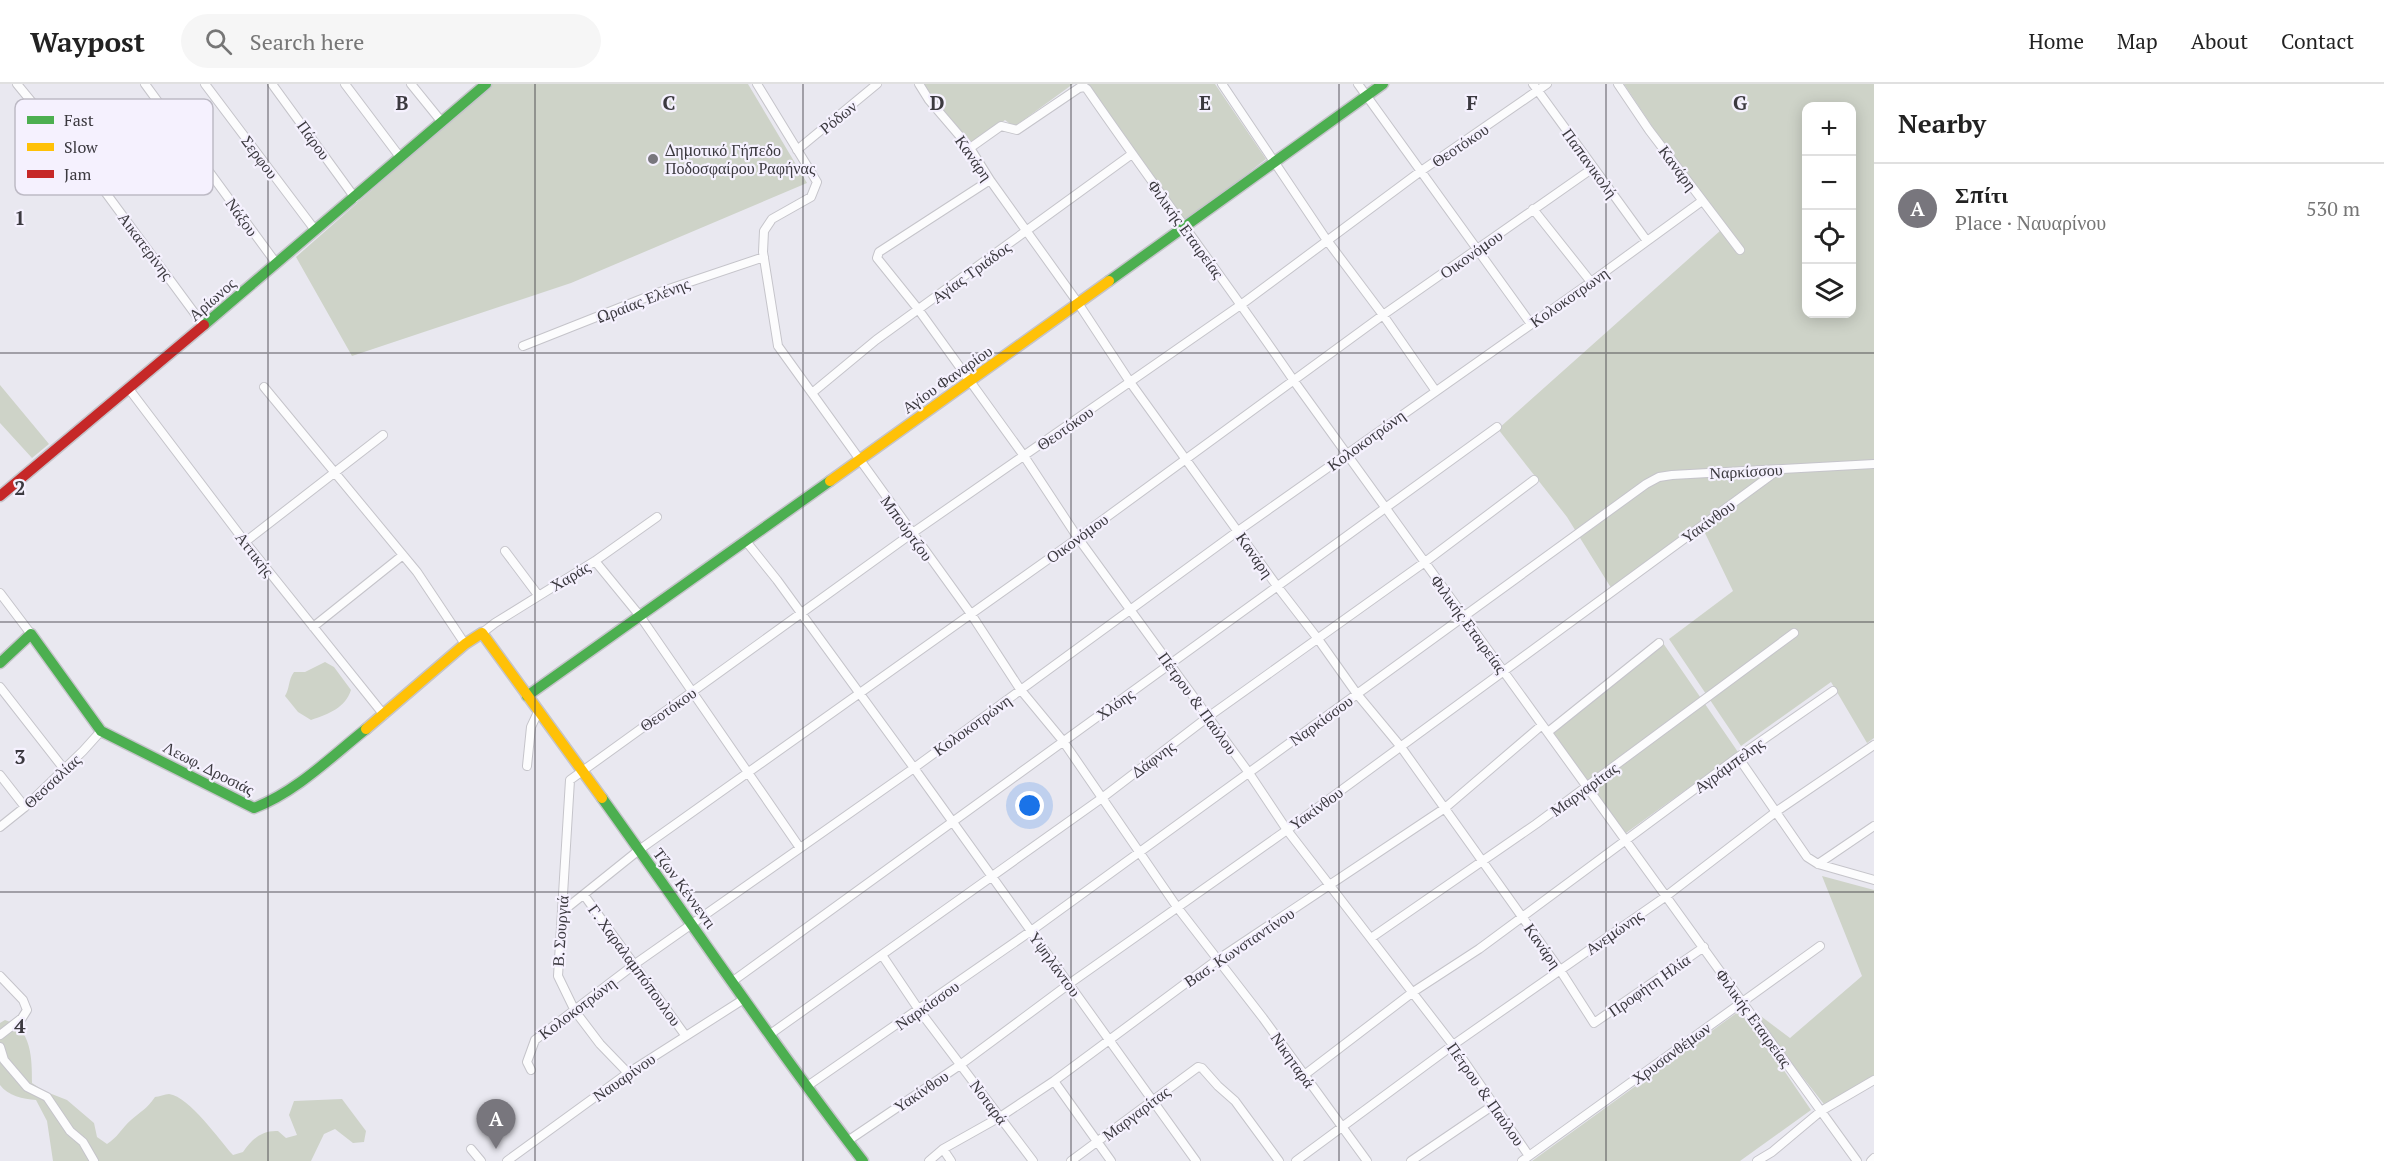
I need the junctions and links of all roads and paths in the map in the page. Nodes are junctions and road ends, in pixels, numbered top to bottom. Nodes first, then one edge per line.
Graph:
1 (17, 84) edge
2 (145, 84) edge
3 (205, 84) edge
4 (272, 84) edge
5 (345, 84) edge
6 (411, 84) edge
7 (758, 84) edge
8 (877, 84) edge
9 (919, 84) edge
10 (1236, 84) edge
11 (1358, 84) edge
12 (1383, 84) edge
13 (1547, 84) edge
14 (1618, 84) edge
15 (484, 85) edge
16 (1225, 87) edge
17 (1536, 87) edge
18 (1367, 96) junction
19 (29, 99) edge
20 (156, 99) edge
21 (441, 121) junction
22 (970, 148) junction
23 (797, 150) junction
24 (1132, 154) junction
25 (400, 157) junction
26 (1273, 162) junction
27 (1593, 168) junction
28 (1421, 171) junction
29 (213, 177) edge
30 (990, 180) junction
31 (108, 195) edge
32 (355, 198) junction
33 (1702, 201) junction
34 (1533, 209) junction
35 (1183, 227) junction
36 (315, 231) junction
37 (1026, 232) junction
38 (1326, 239) junction
39 (1647, 241) junction
40 (1478, 250) junction
41 (1740, 250) dead end
42 (764, 257) junction
43 (276, 263) junction
44 (1591, 282) junction
45 (1078, 303) junction
46 (1242, 304) junction
47 (918, 309) junction
48 (1383, 315) junction
49 (1531, 324) junction
50 (204, 326) junction
51 (523, 346) dead end
52 (1294, 381) junction
53 (970, 382) junction
54 (1130, 382) junction
55 (264, 387) dead end
56 (129, 389) junction
57 (1435, 390) junction
58 (812, 393) junction
59 (1497, 427) dead end
60 (383, 435) dead end
61 (1348, 453) junction
62 (1024, 456) junction
63 (858, 459) junction
64 (1187, 459) junction
65 (1874, 464) edge
66 (1778, 469) junction
67 (333, 472) junction
68 (1534, 480) dead end
69 (0, 496) edge
70 (1385, 507) junction
71 (657, 517) dead end
72 (1238, 531) junction
73 (911, 534) junction
74 (1078, 538) junction
75 (745, 540) junction
76 (245, 542) junction
77 (506, 551) dead end
78 (403, 555) junction
79 (595, 561) junction
80 (1425, 562) junction
81 (1277, 586) junction
82 (538, 595) junction
83 (1, 598) edge
84 (1130, 609) junction
85 (971, 614) junction
86 (800, 615) junction
87 (640, 616) junction
88 (1463, 616) junction
89 (314, 627) junction
90 (482, 633) junction
91 (1794, 633) dead end
92 (31, 634) junction
93 (1318, 639) junction
94 (1659, 643) dead end
95 (465, 644) junction
96 (0, 663) edge
97 (1170, 663) junction
98 (1503, 670) junction
99 (0, 687) edge
100 (1020, 689) junction
101 (693, 691) junction
102 (1833, 691) dead end
103 (860, 693) junction
104 (1357, 694) junction
105 (527, 696) junction
106 (538, 712) junction
107 (384, 715) junction
108 (1208, 717) junction
109 (1545, 728) junction
110 (100, 731) junction
111 (1064, 741) junction
112 (1874, 745) edge
113 (1401, 747) junction
114 (1738, 757) junction
115 (527, 766) dead end
116 (914, 768) junction
117 (64, 769) junction
118 (582, 770) junction
119 (748, 772) junction
120 (1249, 772) junction
121 (0, 775) edge
122 (1586, 788) junction
123 (1102, 798) junction
124 (25, 807) junction
125 (1445, 808) junction
126 (1777, 812) junction
127 (952, 822) junction
128 (1874, 826) edge
129 (0, 827) edge
130 (1287, 830) junction
131 (1625, 840) junction
132 (800, 848) junction
133 (639, 850) junction
134 (1139, 853) junction
135 (1482, 861) junction
136 (1818, 864) junction
137 (991, 875) junction
138 (1874, 880) edge
139 (1330, 886) junction
140 (584, 895) junction
141 (1665, 897) junction
142 (1178, 907) junction
143 (563, 911) junction
144 (1521, 916) junction
145 (693, 924) junction
146 (1031, 931) junction
147 (1371, 938) junction
148 (1820, 946) dead end
149 (1704, 947) junction
150 (882, 955) junction
151 (1217, 960) junction
152 (635, 964) junction
153 (1560, 970) junction
154 (0, 976) edge
155 (733, 981) junction
156 (1069, 984) junction
157 (1413, 992) junction
158 (744, 999) junction
159 (1743, 1001) junction
160 (919, 1010) junction
161 (574, 1011) junction
162 (1594, 1023) joint
163 (0, 1035) edge
164 (685, 1035) junction
165 (769, 1035) junction
166 (1109, 1040) junction
167 (1453, 1045) junction
168 (0, 1047) edge
169 (960, 1065) junction
170 (531, 1070) dead end
171 (627, 1073) junction
172 (1303, 1076) junction
173 (1874, 1080) edge
174 (1054, 1081) junction
175 (806, 1087) junction
176 (1153, 1101) junction
177 (1495, 1104) junction
178 (1821, 1112) junction
179 (1000, 1117) junction
180 (1342, 1127) junction
181 (849, 1140) junction
182 (1098, 1142) junction
183 (471, 1149) dead end
184 (943, 1149) junction
185 (1525, 1159) edge
186 (94, 1161) edge
187 (481, 1161) edge
188 (507, 1161) edge
189 (863, 1161) edge
190 (929, 1161) edge
191 (951, 1161) edge
192 (1033, 1161) edge
193 (1071, 1161) edge
194 (1111, 1161) edge
195 (1196, 1161) edge
196 (1280, 1161) edge
197 (1296, 1161) edge
198 (1367, 1161) edge
199 (1411, 1161) edge
200 (1757, 1161) edge
201 (1857, 1161) edge

1 - 19 street, Αικατερίνης
2 - 20 street, Νάξου
3 - 36 street, Σερφου
4 - 32 street, Πάρου
5 - 25 street
6 - 21 street
7 - 23 street, Μπούρτζου
8 - 23 street, Ρόδων
9 - 22 street, Κανάρη
10 - 16 street
11 - 18 street
12 - 18 street, Αγίου Φαναρίου
13 - 17 street, Θεοτόκου
14 - 33 street, Κανάρη
15 - 21 street, Αρίωνος
16 - 26 street
17 - 27 street, Παπανικολή
17 - 28 street, Θεοτόκου
18 - 26 street, Αγίου Φαναρίου
18 - 28 street
21 - 25 street, Αρίωνος
22 - 24 street, Φιλικής Εταιρείας
22 - 30 street, Κανάρη
23 - 42 street, Μπούρτζου
24 - 35 street, Φιλικής Εταιρείας
24 - 37 street, Αγίας Τριάδος
25 - 32 street, Αρίωνος
26 - 35 street, Αγίου Φαναρίου
26 - 38 street
27 - 34 street, Οικονόμου
27 - 39 street, Παπανικολή
28 - 38 street, Θεοτόκου
28 - 40 street
29 - 43 street, Νάξου
30 - 37 street, Κανάρη
30 - 47 street, Πέτρου & Παύλου
31 - 50 street, Αικατερίνης
32 - 36 street, Αρίωνος
33 - 39 street, Κολοκοτρωνη
33 - 41 street, Κανάρη
34 - 40 street, Οικονόμου
34 - 44 street
35 - 45 street, Αγίου Φαναρίου
35 - 46 street, Φιλικής Εταιρείας
36 - 43 street, Αρίωνος
37 - 45 street, Κανάρη
37 - 47 street, Αγίας Τριάδος
38 - 46 street, Θεοτόκου
38 - 48 street
39 - 44 street, Κολοκοτρωνη
40 - 48 street, Οικονόμου
40 - 49 street
42 - 51 street, Ωραίας Ελένης
42 - 58 street, Μπούρτζου
43 - 50 street, Αρίωνος
44 - 49 street, Κολοκοτρωνη
45 - 53 street, Αγίου Φαναρίου
45 - 54 street, Κανάρη
46 - 52 street, Φιλικής Εταιρείας
46 - 54 street, Θεοτόκου
47 - 53 street, Πέτρου & Παύλου
47 - 58 street, Αγίας Τριάδος
48 - 52 street, Οικονόμου
48 - 57 street
49 - 57 street, Κολοκοτρωνη
50 - 56 street, Αρίωνος
52 - 61 street, Φιλικής Εταιρείας
52 - 64 street, Οικονόμου
53 - 62 street, Πέτρου & Παύλου
53 - 63 street, Αγίου Φαναρίου
54 - 62 street, Θεοτόκου
54 - 64 street, Κανάρη
55 - 67 street
56 - 69 street, Αρίωνος
56 - 76 street, Αττικής
57 - 61 street, Κολοκοτρώνη
58 - 63 street, Μπούρτζου
59 - 70 street, Χλόης
60 - 67 street
61 - 70 street, Φιλικής Εταιρείας
61 - 72 street, Κολοκοτρώνη
62 - 73 street, Θεοτόκου
62 - 74 street, Πέτρου & Παύλου
63 - 73 street, Μπούρτζου
63 - 75 street, Αγίου Φαναρίου
64 - 72 street, Κανάρη
64 - 74 street, Οικονόμου
65 - 66 street, Ναρκίσσου
66 - 88 street, Ναρκίσσου
66 - 98 street, Υακίνθου
67 - 76 street
67 - 78 street
68 - 80 street, Δάφνης
70 - 80 street, Φιλικής Εταιρείας
70 - 81 street, Χλόης
71 - 79 street, Χαράς
72 - 81 street, Κανάρη
72 - 84 street, Κολοκοτρώνη
73 - 85 street, Μπούρτζου
73 - 86 street, Θεοτόκου
74 - 84 street, Πέτρου & Παύλου
74 - 85 street, Οικονόμου
75 - 86 street, Υψηλάντου
75 - 87 street, Αγίου Φαναρίου
76 - 89 street, Αττικής
77 - 82 street
78 - 89 street
78 - 95 street
79 - 82 street, Χαράς
79 - 87 street
80 - 88 street, Φιλικής Εταιρείας
80 - 93 street, Δάφνης
81 - 93 street, Κανάρη
81 - 97 street, Χλόης
82 - 90 street, Χαράς
83 - 92 street
84 - 97 street, Πέτρου & Παύλου
84 - 100 street, Κολοκοτρώνη
85 - 100 street, Μπούρτζου
85 - 103 street, Οικονόμου
86 - 101 street, Θεοτόκου
86 - 103 street, Υψηλάντου
87 - 101 street
87 - 105 street, Αγίου Φαναρίου
88 - 98 street, Φιλικής Εταιρείας
88 - 104 street, Ναρκίσσου
89 - 107 street, Αττικής
90 - 95 street, Λεωφ. Δροσιάς
90 - 105 street, Τζων Κέννεντι
91 - 122 street, Μαργαρίτας
92 - 96 street
92 - 110 street, Λεωφ. Δροσιάς
93 - 104 street, Κανάρη
93 - 108 street, Δάφνης
94 - 109 street, Βασ. Κωνσταντίνου
95 - 107 street, Λεωφ. Δροσιάς
97 - 108 street, Πέτρου & Παύλου
97 - 111 street, Χλόης
98 - 109 street, Φιλικής Εταιρείας
98 - 113 street, Υακίνθου
99 - 117 street
100 - 111 street, Μπούρτζου
100 - 116 street, Κολοκοτρώνη
101 - 118 street, Θεοτόκου
101 - 119 street
102 - 114 street, Αγράμπελης
103 - 116 street, Υψηλάντου
103 - 119 street, Οικονόμου
104 - 113 street, Κανάρη
104 - 120 street, Ναρκίσσου
105 - 106 street, Τζων Κέννεντι
106 - 115 street
106 - 118 street, Τζων Κέννεντι
107 - 110 street, Λεωφ. Δροσιάς
108 - 120 street, Πέτρου & Παύλου
108 - 123 street, Δάφνης
109 - 122 street, Φιλικής Εταιρείας
109 - 125 street, Βασ. Κωνσταντίνου
110 - 117 street, Θεσσαλίας
111 - 123 street, Μπούρτζου
111 - 127 street, Χλόης
112 - 126 street, Ανεμώνης
113 - 125 street, Κανάρη
113 - 130 street, Υακίνθου
114 - 126 street
114 - 131 street, Αγράμπελης
116 - 127 street, Υψηλάντου
116 - 132 street, Κολοκοτρώνη
117 - 124 street, Θεσσαλίας
118 - 133 street, Τζων Κέννεντι
118 - 143 street, Β. Σουργιά
119 - 132 street
119 - 133 street, Οικονόμου
120 - 130 street, Πέτρου & Παύλου
120 - 134 street, Ναρκίσσου
121 - 124 street
122 - 131 street, Φιλικής Εταιρείας
122 - 135 street, Μαργαρίτας
123 - 134 street, Μπούρτζου
123 - 137 street, Δάφνης
124 - 129 street, Θεσσαλίας
125 - 135 street, Κανάρη
125 - 139 street, Βασ. Κωνσταντίνου
126 - 136 street
126 - 141 street, Ανεμώνης
127 - 137 street, Υψηλάντου
127 - 155 street, Χλόης
128 - 136 street
130 - 139 street, Πέτρου & Παύλου
130 - 142 street, Υακίνθου
131 - 141 street, Φιλικής Εταιρείας
131 - 144 street, Αγράμπελης
132 - 145 street, Κολοκοτρώνη
133 - 140 street, Οικονόμου
133 - 145 street, Τζων Κέννεντι
134 - 142 street, Μπούρτζου
134 - 146 street, Ναρκίσσου
135 - 144 street, Κανάρη
135 - 147 street, Μαργαρίτας
136 - 138 street
137 - 146 street, Υψηλάντου
137 - 150 street, Δάφνης
139 - 147 street, Πέτρου & Παύλου
139 - 151 street, Βασ. Κωνσταντίνου
140 - 143 street, Οικονόμου
140 - 152 street, Γ. Χαραλαμπόπουλου
141 - 149 street, Φιλικής Εταιρείας
141 - 153 street, Ανεμώνης
142 - 151 street, Μπούρτζου
142 - 156 street, Υακίνθου
143 - 161 street, Β. Σουργιά
144 - 153 street, Κανάρη
144 - 157 street, Αγράμπελης
145 - 152 street, Κολοκοτρώνη
145 - 155 street, Τζων Κέννεντι
146 - 156 street, Υψηλάντου
146 - 160 street, Ναρκίσσου
147 - 157 street, Πέτρου & Παύλου
148 - 159 street, Χρυσανθέμων
149 - 159 street, Φιλικής Εταιρείας
149 - 162 street, Προφήτη Ηλία
150 - 160 street, Νοταρά
150 - 165 street, Δάφνης
151 - 166 street, Βασ. Κωνσταντίνου
151 - 172 street, Νικηταρά
152 - 161 street, Κολοκοτρώνη
152 - 164 street, Γ. Χαραλαμπόπουλου
153 - 162 street, Κανάρη
153 - 167 street, Ανεμώνης
154 - 163 street
155 - 158 street, Τζων Κέννεντι
156 - 166 street, Υψηλάντου
156 - 169 street, Υακίνθου
157 - 167 street, Πέτρου & Παύλου
157 - 172 street, Αγράμπελης
158 - 164 street, Ναυαρίνου
158 - 165 street, Τζων Κέννεντι
159 - 178 street, Φιλικής Εταιρείας
159 - 185 street, Χρυσανθέμων
160 - 169 street, Νοταρά
160 - 175 street, Ναρκίσσου
161 - 170 street, Κολοκοτρώνη
161 - 171 street, Β. Σουργιά
164 - 171 street, Ναυαρίνου
165 - 175 street, Τζων Κέννεντι
166 - 174 street, Βασ. Κωνσταντίνου
166 - 176 street, Υψηλάντου
167 - 177 street, Πέτρου & Παύλου
167 - 180 street, Ανεμώνης
168 - 186 street
169 - 179 street, Νοταρά
169 - 181 street, Υακίνθου
171 - 188 street, Ναυαρίνου
172 - 180 street, Νικηταρά
173 - 178 street
174 - 179 street, Βασ. Κωνσταντίνου
174 - 182 street
175 - 181 street, Τζων Κέννεντι
176 - 182 street, Μαργαρίτας
176 - 195 street, Υψηλάντου
176 - 196 street, Μαργαρίτας
177 - 185 street, Πέτρου & Παύλου
177 - 199 street
178 - 200 street
178 - 201 street, Φιλικής Εταιρείας
179 - 184 street, Βασ. Κωνσταντίνου
179 - 192 street, Νοταρά
180 - 197 street, Ανεμώνης
180 - 198 street, Νικηταρά
181 - 189 street, Τζων Κέννεντι
182 - 193 street, Μαργαρίτας
182 - 194 street
183 - 187 street
184 - 190 street, Βασ. Κωνσταντίνου
184 - 191 street

